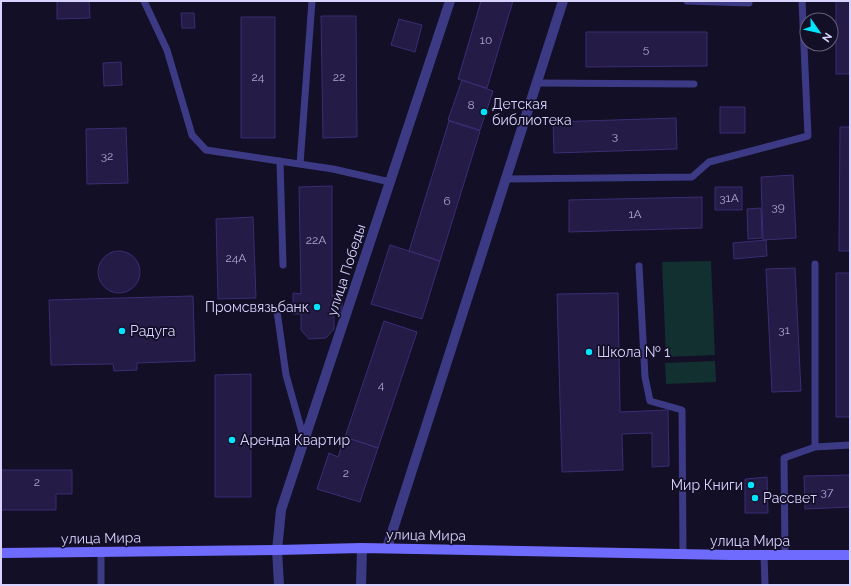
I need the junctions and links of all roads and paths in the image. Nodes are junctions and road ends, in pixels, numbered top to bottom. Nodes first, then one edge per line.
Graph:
1 (144, 1) edge
2 (312, 1) edge
3 (450, 1) edge
4 (563, 1) edge
5 (687, 1) edge
6 (802, 1) edge
7 (749, 3) dead end
8 (537, 83) junction
9 (694, 84) dead end
10 (280, 161) junction
11 (300, 164) junction
12 (506, 180) junction
13 (390, 182) junction
14 (815, 264) dead end
15 (283, 265) dead end
16 (640, 266) dead end
17 (277, 311) dead end
18 (305, 441) junction
19 (850, 445) edge
20 (815, 447) junction
21 (362, 548) junction
22 (387, 548) junction
23 (278, 550) junction
24 (101, 552) junction
25 (1, 553) edge
26 (683, 554) junction
27 (764, 555) junction
28 (785, 555) junction
29 (850, 555) edge
30 (101, 585) edge
31 (279, 585) edge
32 (362, 585) edge
33 (765, 585) edge

1 - 10 lane
2 - 11 lane
3 - 13 street, улица Победы
4 - 8 street
5 - 7 lane
6 - 12 lane
8 - 9 lane
8 - 12 street
10 - 11 lane
10 - 15 lane
11 - 13 lane
12 - 22 street
13 - 18 street, улица Победы
14 - 20 lane
16 - 26 lane
17 - 18 lane
18 - 23 street, улица Победы
19 - 20 lane
20 - 28 lane
21 - 22 street, улица Мира
21 - 23 street, улица Мира
21 - 32 street
22 - 26 street, улица Мира
23 - 24 street, улица Мира
23 - 31 street, улица Победы
24 - 25 street, улица Мира
24 - 30 lane
26 - 27 street, улица Мира
27 - 28 street, улица Мира
27 - 33 lane
28 - 29 street, улица Мира

